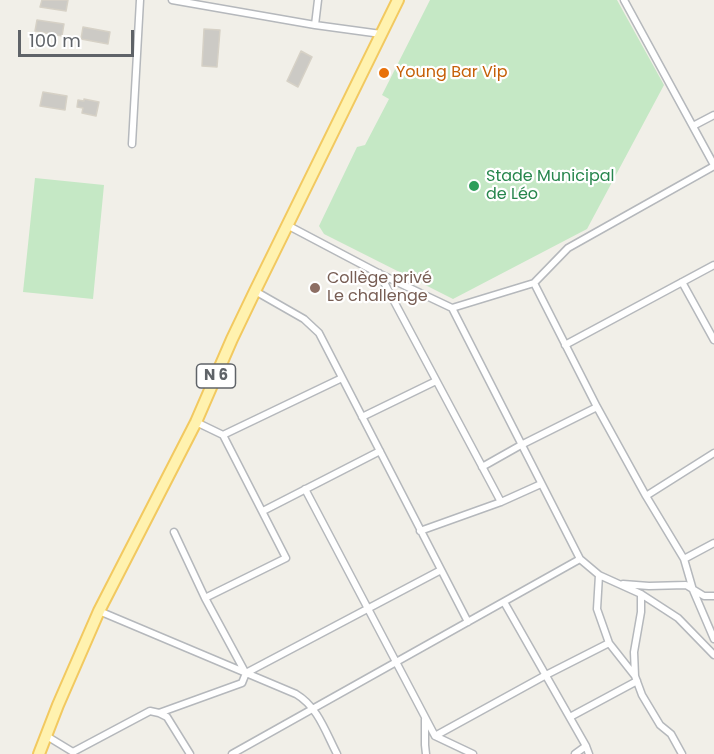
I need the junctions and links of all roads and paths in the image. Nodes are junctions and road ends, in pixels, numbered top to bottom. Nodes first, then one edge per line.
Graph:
1 (140, 0) edge
2 (172, 0) edge
3 (318, 0) edge
4 (398, 0) edge
5 (624, 0) edge
6 (315, 25) junction
7 (381, 34) junction
8 (714, 115) edge
9 (693, 126) junction
10 (132, 144) dead end
11 (714, 166) edge
12 (287, 225) junction
13 (714, 265) edge
14 (378, 273) junction
15 (682, 282) junction
16 (534, 283) junction
17 (255, 291) junction
18 (452, 308) junction
19 (714, 340) edge
20 (565, 345) junction
21 (342, 378) junction
22 (436, 381) junction
23 (597, 407) junction
24 (362, 417) junction
25 (196, 422) junction
26 (223, 435) junction
27 (521, 445) junction
28 (380, 451) junction
29 (714, 453) edge
30 (482, 467) junction
31 (541, 484) junction
32 (305, 489) junction
33 (646, 496) junction
34 (501, 502) junction
35 (262, 511) junction
36 (420, 531) junction
37 (174, 532) dead end
38 (714, 543) edge
39 (684, 559) junction
40 (580, 560) junction
41 (441, 570) junction
42 (599, 575) junction
43 (616, 584) junction
44 (693, 590) junction
45 (641, 594) junction
46 (714, 596) edge
47 (205, 598) junction
48 (504, 602) junction
49 (368, 608) junction
50 (99, 611) junction
51 (468, 622) junction
52 (714, 639) edge
53 (609, 643) junction
54 (714, 655) edge
55 (397, 662) junction
56 (246, 673) junction
57 (546, 675) junction
58 (636, 679) junction
59 (314, 708) junction
60 (159, 713) junction
61 (425, 715) junction
62 (570, 717) junction
63 (45, 735) junction
64 (435, 736) junction
65 (586, 746) junction
66 (39, 754) edge
67 (190, 754) edge
68 (232, 754) edge
69 (337, 754) edge
70 (426, 754) edge
71 (473, 754) edge
72 (575, 754) edge
73 (589, 754) edge
74 (682, 754) edge

1 - 10 street
2 - 6 street
3 - 6 street
4 - 7 main road, N 6
5 - 9 street
6 - 7 street
7 - 12 main road, N 6
8 - 9 street
9 - 11 street
11 - 16 street
12 - 14 street
12 - 17 main road, N 6
13 - 15 street
14 - 18 street
14 - 22 street
15 - 19 street
15 - 20 street
16 - 18 street
16 - 20 street
17 - 21 street
17 - 25 main road, N 6
18 - 27 street
20 - 23 street
21 - 24 street
21 - 26 street
22 - 24 street
22 - 30 street
23 - 27 street
23 - 33 street
24 - 28 street
25 - 26 street
25 - 50 main road, N 6
26 - 35 street
27 - 30 street
27 - 31 street
28 - 32 street
28 - 36 street
29 - 33 street
30 - 34 street
31 - 34 street
31 - 40 street
32 - 35 street
32 - 49 street
33 - 39 street
34 - 36 street
35 - 47 street
36 - 41 street
37 - 47 street
38 - 39 street
39 - 44 street
40 - 42 street
40 - 48 street
41 - 49 street
41 - 51 street
42 - 43 street
42 - 53 street
43 - 44 street
43 - 45 street
44 - 46 street
44 - 52 street
45 - 54 street
45 - 58 street
47 - 56 street
48 - 51 street
48 - 57 street
49 - 55 street
49 - 56 street
50 - 56 street
50 - 63 main road, N 6
51 - 55 street
53 - 57 street
53 - 58 street
55 - 59 street
55 - 61 street
56 - 59 street
56 - 60 street
57 - 62 street
57 - 64 street
58 - 62 street
58 - 74 street
59 - 68 street
59 - 69 street
60 - 63 street
60 - 67 street
61 - 64 street
61 - 70 street
62 - 65 street
63 - 66 main road, N 6
64 - 71 street
65 - 72 street
65 - 73 street

